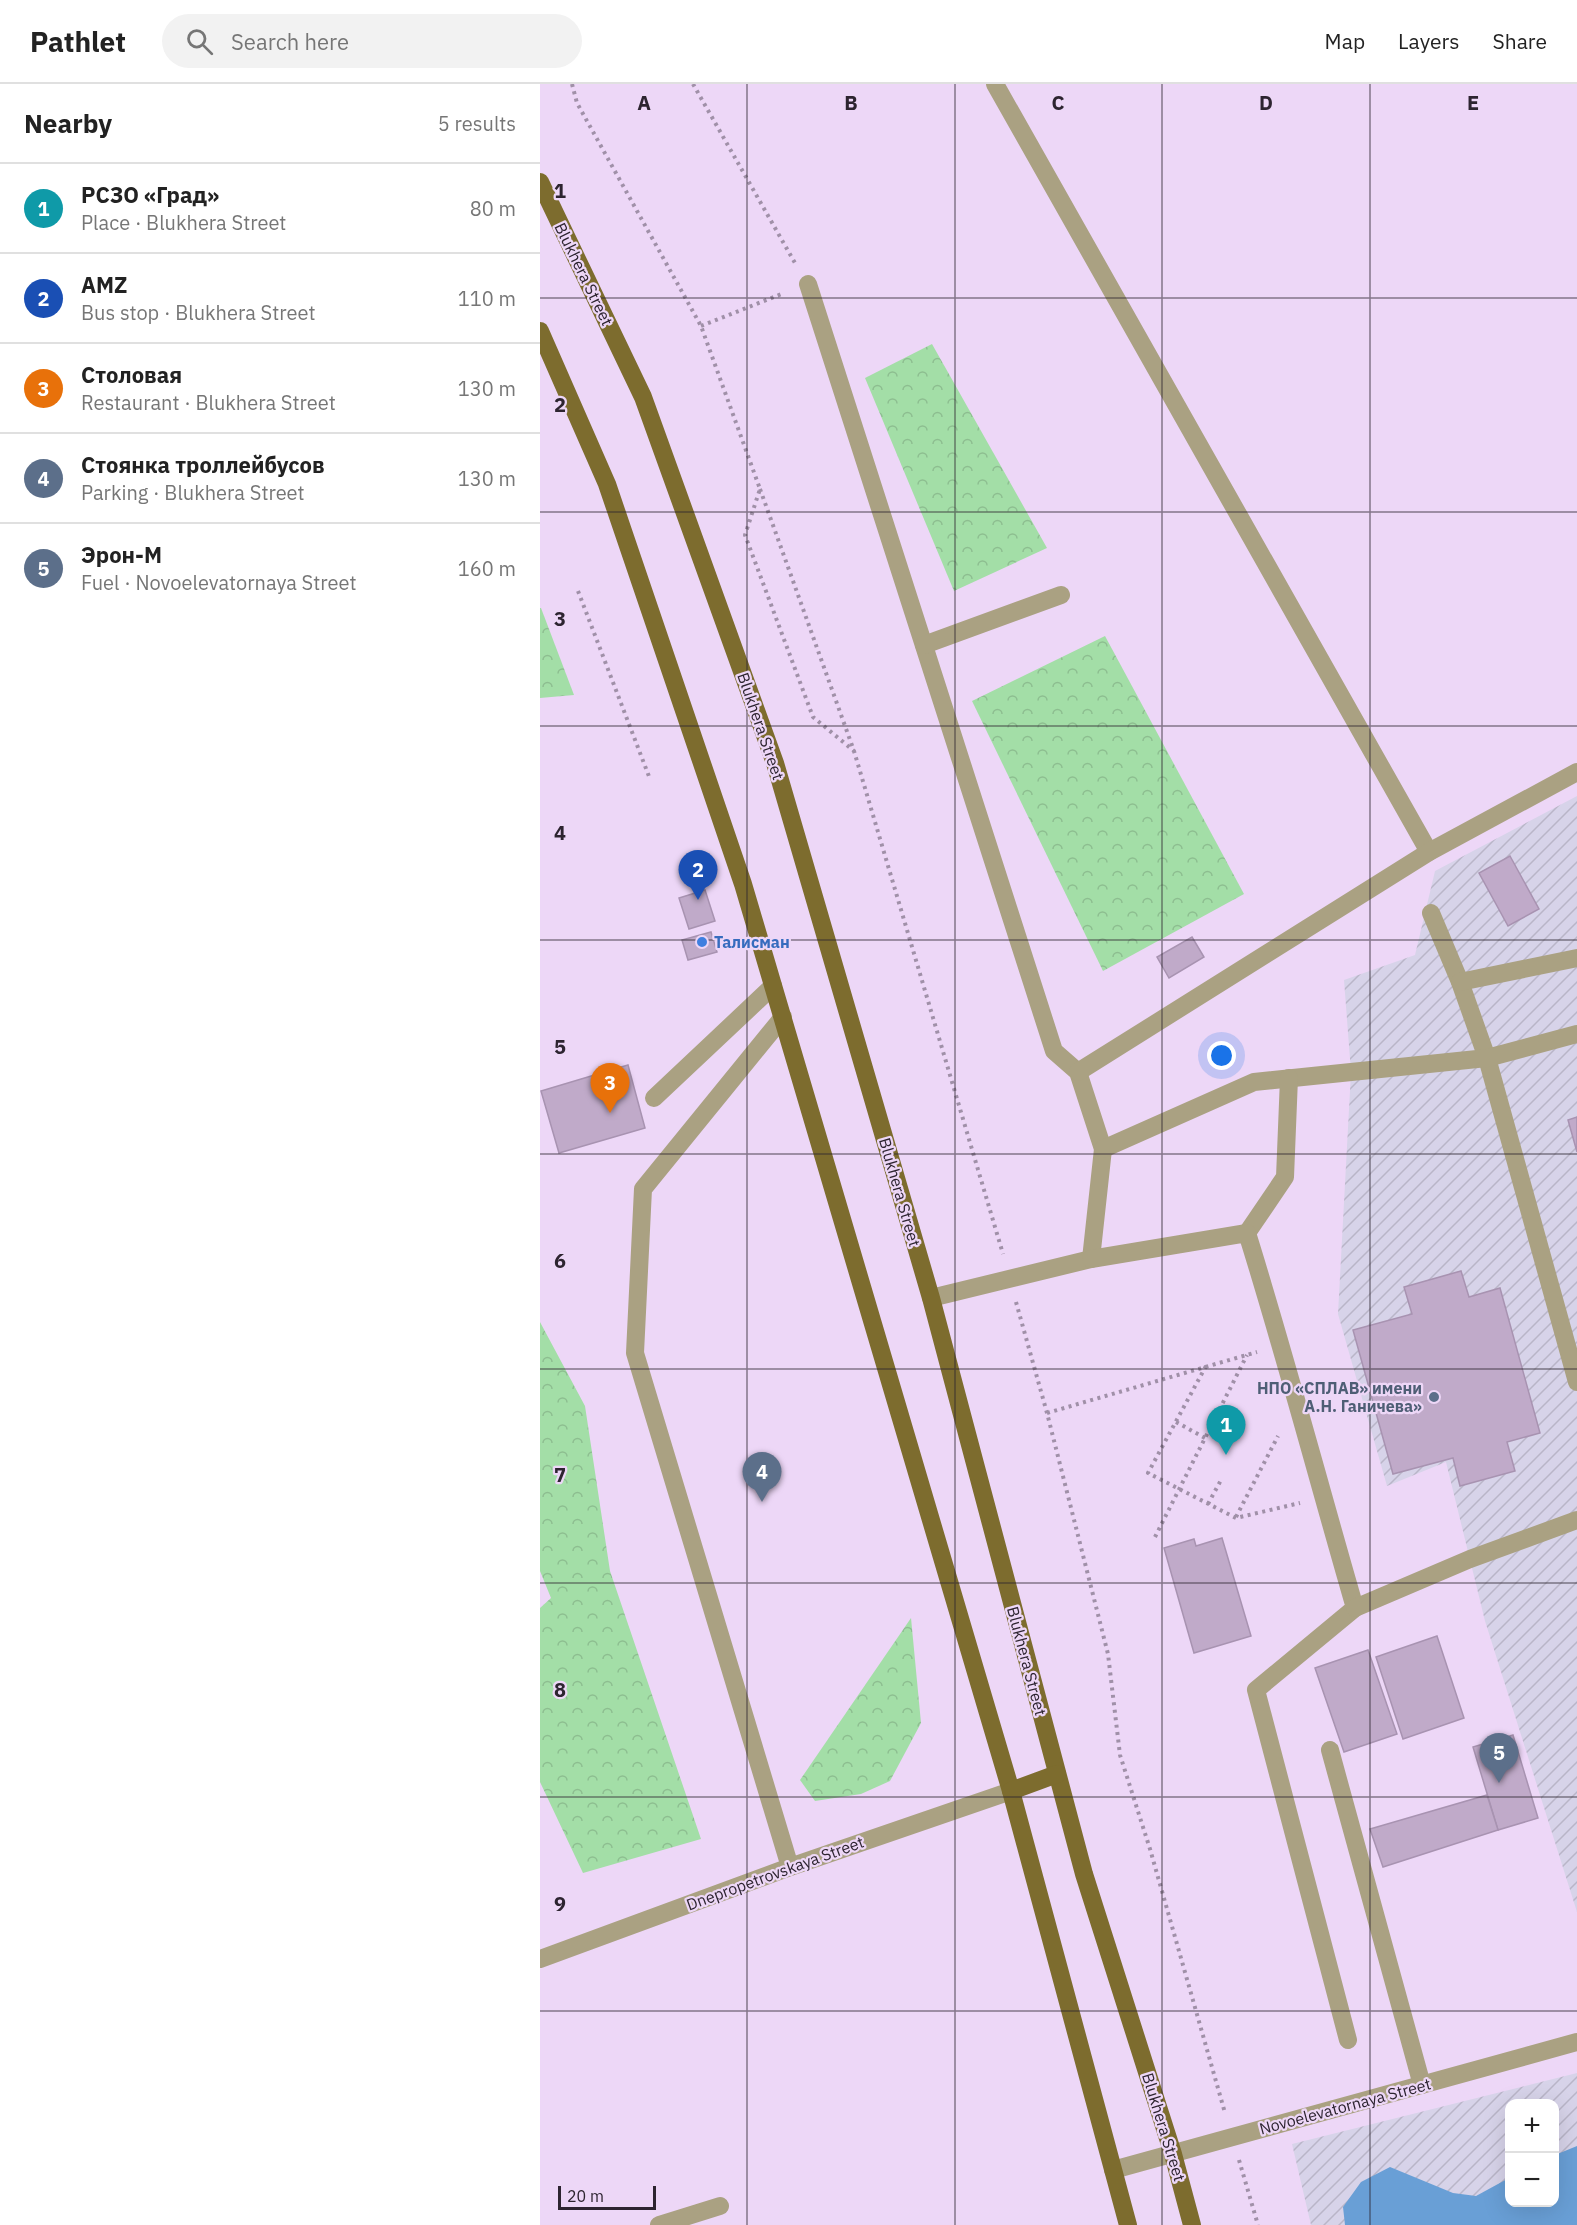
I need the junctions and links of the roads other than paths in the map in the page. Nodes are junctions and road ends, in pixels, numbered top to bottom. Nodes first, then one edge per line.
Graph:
1 (995, 84) edge
2 (540, 182) edge
3 (808, 284) road end
4 (540, 331) edge
5 (1061, 596) dead end
6 (924, 645) junction
7 (1577, 772) edge
8 (1430, 852) junction
9 (1431, 913) dead end
10 (1577, 958) edge
11 (1460, 982) junction
12 (773, 986) junction
13 (783, 1017) junction
14 (1577, 1034) edge
15 (1487, 1058) junction
16 (1078, 1072) junction
17 (1289, 1078) junction
18 (654, 1098) dead end
19 (1103, 1149) junction
20 (1247, 1233) junction
21 (1091, 1259) junction
22 (931, 1298) junction
23 (1577, 1382) edge
24 (1577, 1520) edge
25 (1355, 1608) junction
26 (1330, 1749) dead end
27 (1057, 1774) junction
28 (1011, 1791) junction
29 (790, 1867) junction
30 (540, 1959) edge
31 (1348, 2040) dead end
32 (1577, 2042) edge
33 (1422, 2085) junction
34 (1173, 2154) junction
35 (1113, 2170) junction
36 (720, 2206) dead end
37 (659, 2225) edge
38 (1128, 2225) edge
39 (1192, 2225) edge

1 - 8 street
2 - 22 main road, Blukhera Street
3 - 6 street
4 - 12 main road
5 - 6 street
6 - 16 street
7 - 8 street
8 - 16 street
9 - 11 street
10 - 11 street
11 - 15 street
12 - 13 main road
12 - 18 street
13 - 28 main road
13 - 29 street
14 - 15 street
15 - 17 street
15 - 23 street
16 - 19 street
17 - 19 street
17 - 20 street
19 - 21 street
20 - 21 street
20 - 25 street
21 - 22 street
22 - 27 main road, Blukhera Street
24 - 25 street
25 - 31 street
26 - 33 street
27 - 28 main road
27 - 34 main road, Blukhera Street
28 - 29 street, Dnepropetrovskaya Street
28 - 35 main road
29 - 30 street, Dnepropetrovskaya Street
32 - 33 street, Novoelevatornaya Street
33 - 34 street, Novoelevatornaya Street
34 - 35 street, Novoelevatornaya Street
34 - 39 main road, Blukhera Street
35 - 38 main road
36 - 37 street

